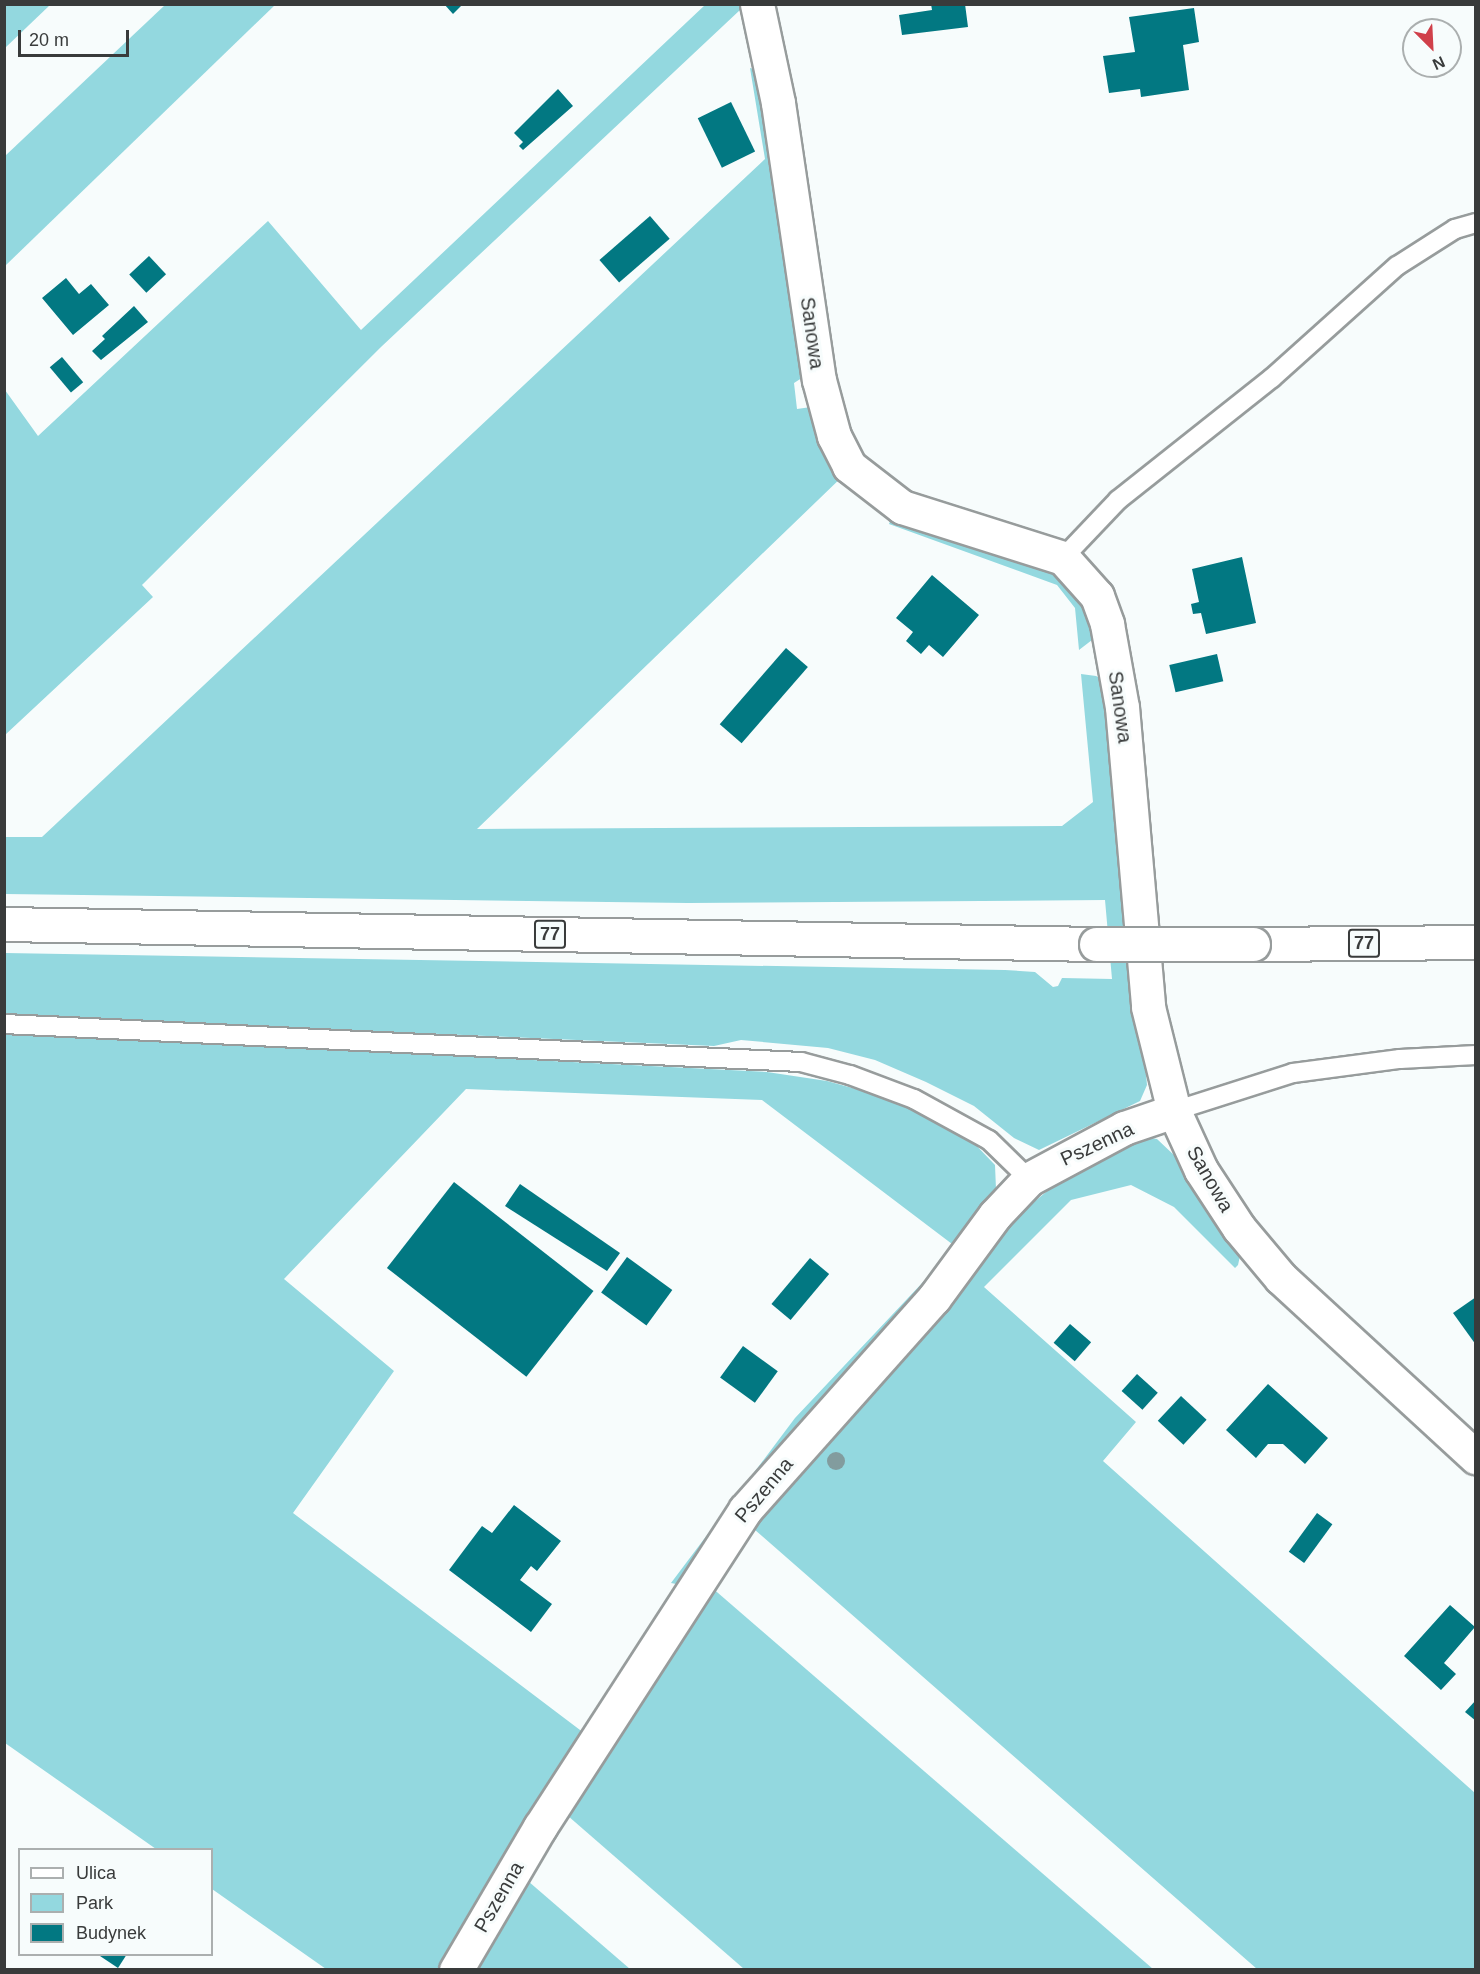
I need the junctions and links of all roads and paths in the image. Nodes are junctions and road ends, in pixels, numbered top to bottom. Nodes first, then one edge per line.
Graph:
1 (757, 4) edge
2 (1476, 223) edge
3 (1063, 558) junction
4 (4, 924) edge
5 (1476, 942) edge
6 (4, 1024) edge
7 (1476, 1055) edge
8 (1174, 1111) junction
9 (1029, 1179) junction
10 (1476, 1457) edge
11 (456, 1970) edge

1 - 3 street, Sanowa
2 - 3 lane
3 - 8 street, Sanowa
4 - 5 street, 77, bridge
6 - 9 lane
7 - 8 lane
8 - 9 street, Pszenna
8 - 10 street, Sanowa
9 - 11 street, Pszenna

